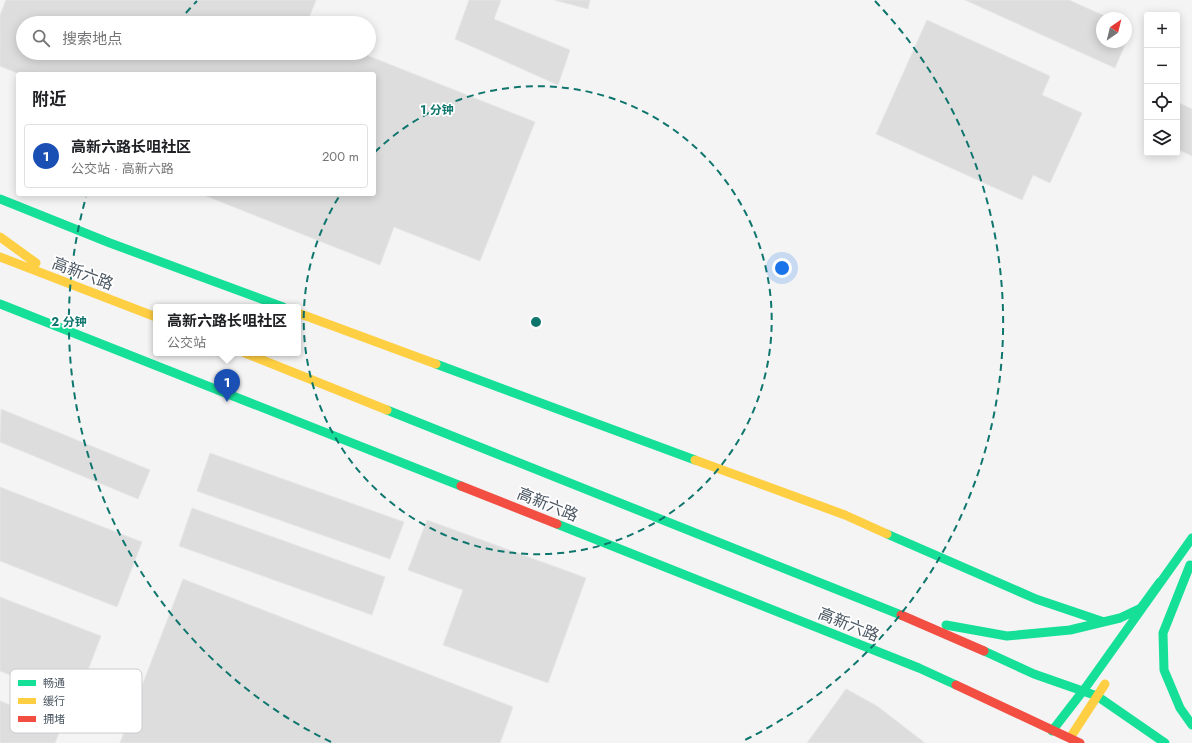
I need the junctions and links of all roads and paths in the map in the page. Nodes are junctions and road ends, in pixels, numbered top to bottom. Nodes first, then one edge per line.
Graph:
1 (0, 199) edge
2 (0, 237) edge
3 (0, 258) edge
4 (59, 280) junction
5 (0, 304) edge
6 (275, 304) edge
7 (301, 314) edge
8 (153, 316) edge
9 (252, 356) edge
10 (1192, 538) edge
11 (1191, 564) edge
12 (1160, 582) junction
13 (1168, 596) dead end
14 (907, 618) junction
15 (1104, 622) junction
16 (1110, 677) dead end
17 (1083, 691) junction
18 (1097, 696) junction
19 (1192, 725) edge
20 (1052, 731) junction
21 (1070, 738) junction
22 (1080, 743) edge
23 (1165, 743) edge

1 - 6 main road
2 - 4 main road
3 - 4 main road, 高新六路
4 - 8 main road, 高新六路
5 - 20 main road, 高新六路
7 - 15 main road
9 - 14 main road, 高新六路
10 - 12 main road
11 - 13 main road
11 - 19 main road
12 - 15 main road
12 - 17 main road
14 - 15 main road
14 - 17 main road, 高新六路
16 - 18 main road
17 - 18 main road, 高新六路
17 - 20 main road
18 - 21 main road
18 - 23 main road, 高新六路
20 - 21 main road, 高新六路
21 - 22 main road, 高新六路

